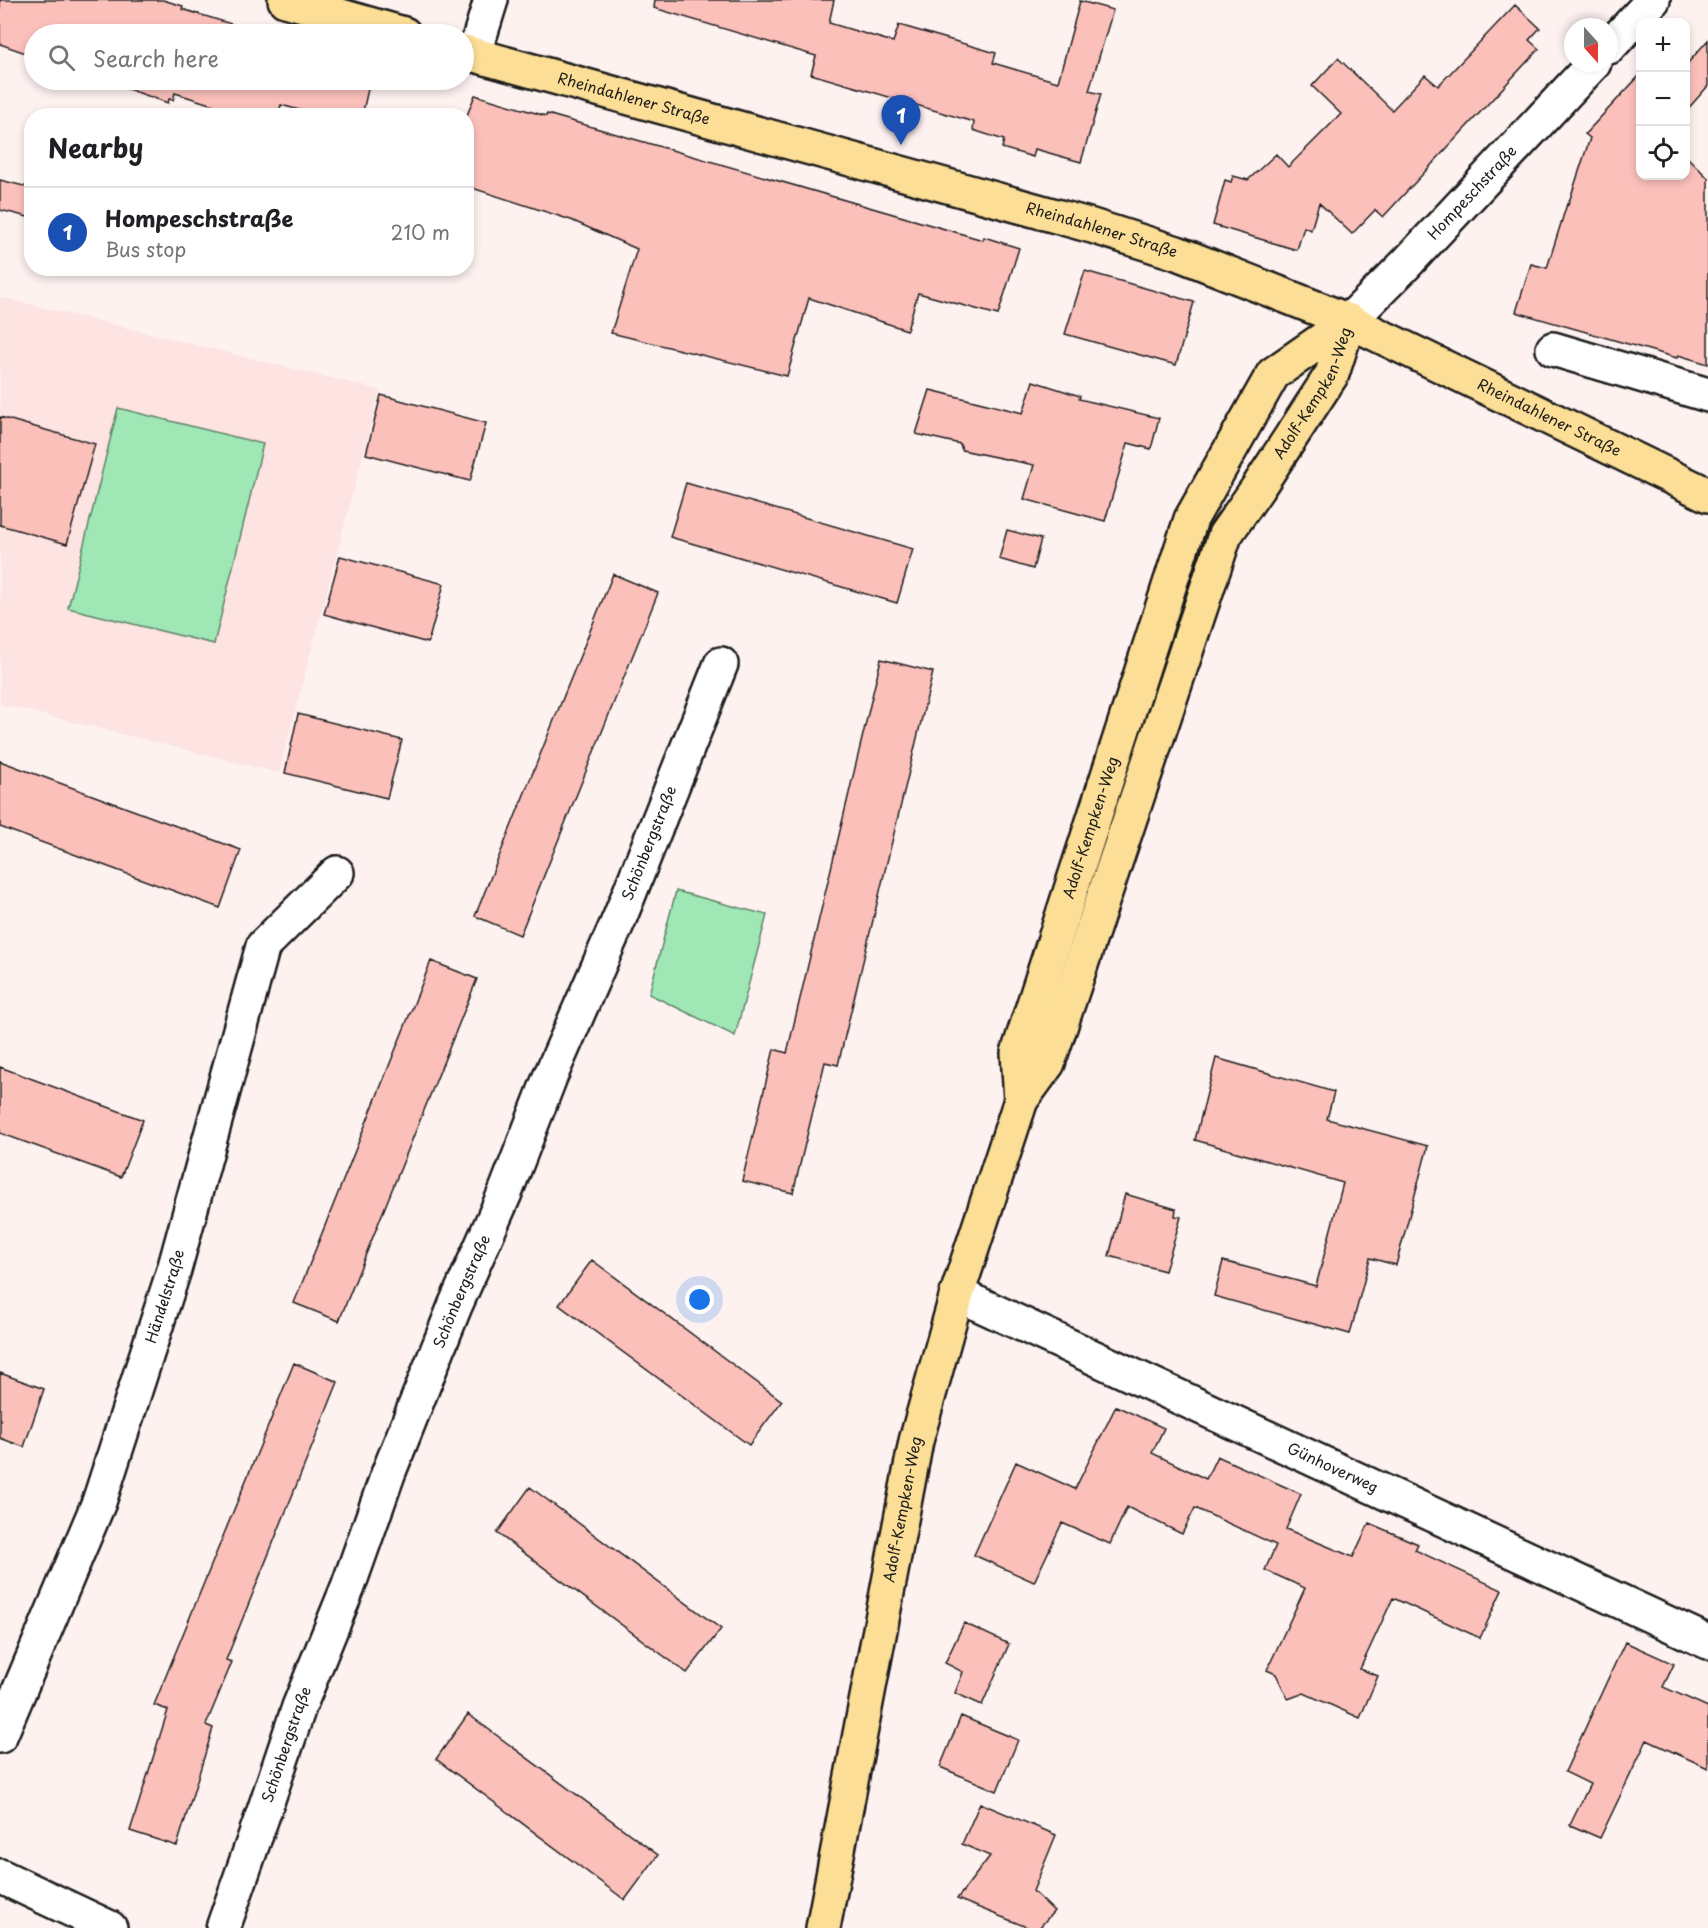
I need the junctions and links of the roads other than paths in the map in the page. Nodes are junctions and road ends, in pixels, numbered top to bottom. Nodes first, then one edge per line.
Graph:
1 (285, 0) edge
2 (491, 0) edge
3 (1653, 0) edge
4 (369, 24) edge
5 (1618, 37) edge
6 (474, 41) edge
7 (474, 54) edge
8 (1586, 72) edge
9 (1349, 321) junction
10 (1553, 349) dead end
11 (1708, 395) edge
12 (1708, 495) edge
13 (721, 664) dead end
14 (337, 873) dead end
15 (1021, 1100) junction
16 (957, 1294) junction
17 (1708, 1642) edge
18 (0, 1736) edge
19 (0, 1876) edge
20 (110, 1928) edge
21 (223, 1928) edge
22 (823, 1928) edge

1 - 4 main road
2 - 6 street
3 - 5 street
7 - 9 main road, Rheindahlener Straße
8 - 9 street, Hompeschstraße
9 - 12 main road, Rheindahlener Straße
9 - 15 main road, Adolf-Kempken-Weg
9 - 15 main road, Adolf-Kempken-Weg
10 - 11 street
13 - 21 street, Schönbergstraße
14 - 18 street, Händelstraße
15 - 16 main road, Adolf-Kempken-Weg
16 - 17 street, Günhoverweg
16 - 22 main road, Adolf-Kempken-Weg
19 - 20 street

